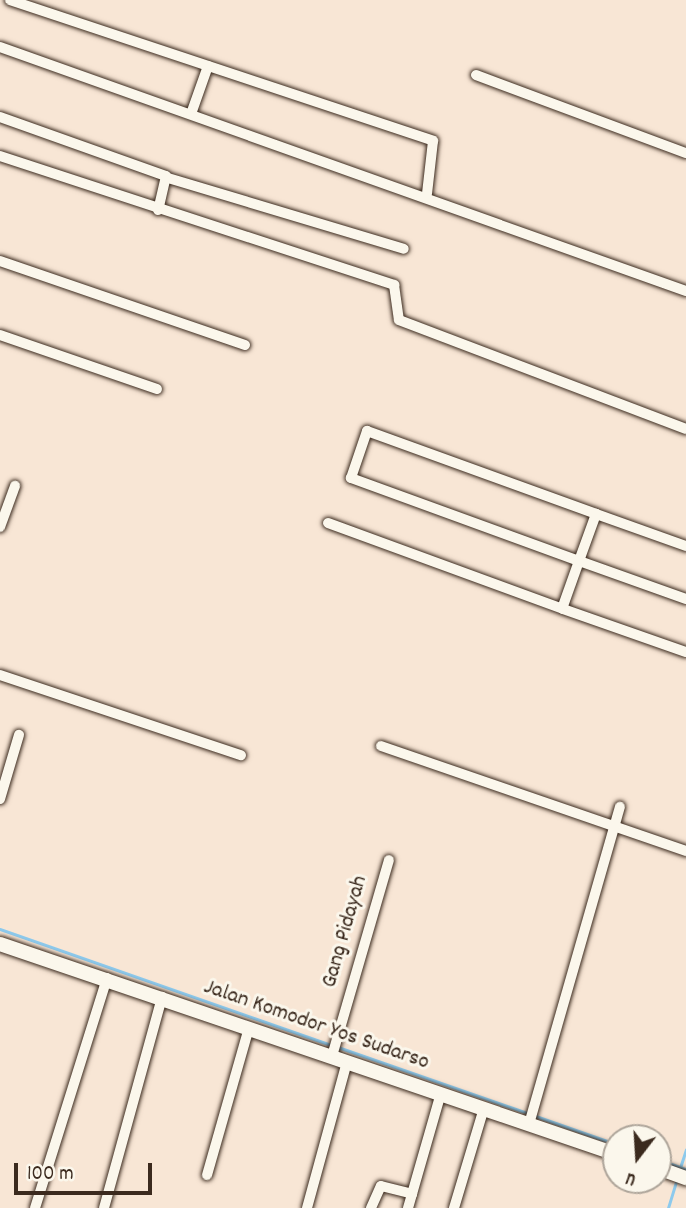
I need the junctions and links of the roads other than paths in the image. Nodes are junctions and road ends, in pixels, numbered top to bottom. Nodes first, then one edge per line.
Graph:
1 (10, 0) edge
2 (0, 47) edge
3 (208, 66) junction
4 (476, 75) dead end
5 (191, 114) junction
6 (0, 117) edge
7 (686, 153) edge
8 (0, 156) edge
9 (169, 178) junction
10 (427, 194) junction
11 (158, 210) junction
12 (404, 249) dead end
13 (0, 261) edge
14 (686, 290) edge
15 (0, 335) edge
16 (245, 345) dead end
17 (157, 389) dead end
18 (686, 429) edge
19 (15, 486) dead end
20 (596, 514) junction
21 (328, 523) dead end
22 (0, 527) edge
23 (686, 546) edge
24 (579, 561) junction
25 (686, 599) edge
26 (563, 610) junction
27 (686, 652) edge
28 (0, 674) edge
29 (19, 734) dead end
30 (381, 747) dead end
31 (242, 755) dead end
32 (0, 799) edge
33 (620, 807) dead end
34 (613, 825) junction
35 (686, 851) edge
36 (389, 860) dead end
37 (0, 944) edge
38 (107, 978) junction
39 (162, 997) junction
40 (249, 1028) junction
41 (333, 1054) junction
42 (347, 1062) junction
43 (440, 1093) junction
44 (484, 1108) junction
45 (530, 1122) junction
46 (602, 1149) edge
47 (207, 1175) dead end
48 (412, 1194) junction
49 (35, 1208) edge
50 (104, 1208) edge
51 (307, 1208) edge
52 (371, 1208) edge
53 (408, 1208) edge
54 (454, 1208) edge

1 - 3 street
2 - 5 street
3 - 5 street
3 - 10 street
4 - 7 street
5 - 10 street
6 - 9 street
8 - 11 street
9 - 11 street
9 - 12 street
10 - 14 street
11 - 18 street
13 - 16 street
15 - 17 street
19 - 22 street
20 - 23 street
20 - 24 street
20 - 24 street
21 - 26 street
24 - 25 street
24 - 26 street
26 - 27 street
28 - 31 street
29 - 32 street
30 - 34 street
33 - 34 street
34 - 35 street
34 - 45 street
36 - 41 street, Gang Pidayah
37 - 38 street, Jalan Komodor Yos Sudarso
38 - 39 street, Jalan Komodor Yos Sudarso
38 - 49 street
39 - 40 street, Jalan Komodor Yos Sudarso
39 - 50 street
40 - 41 street, Jalan Komodor Yos Sudarso
40 - 47 street
41 - 42 street, Jalan Komodor Yos Sudarso
42 - 43 street, Jalan Komodor Yos Sudarso
42 - 51 street
43 - 44 street, Jalan Komodor Yos Sudarso
43 - 48 street
44 - 45 street, Jalan Komodor Yos Sudarso
44 - 54 street
45 - 46 street, Jalan Komodor Yos Sudarso
48 - 52 street
48 - 53 street

